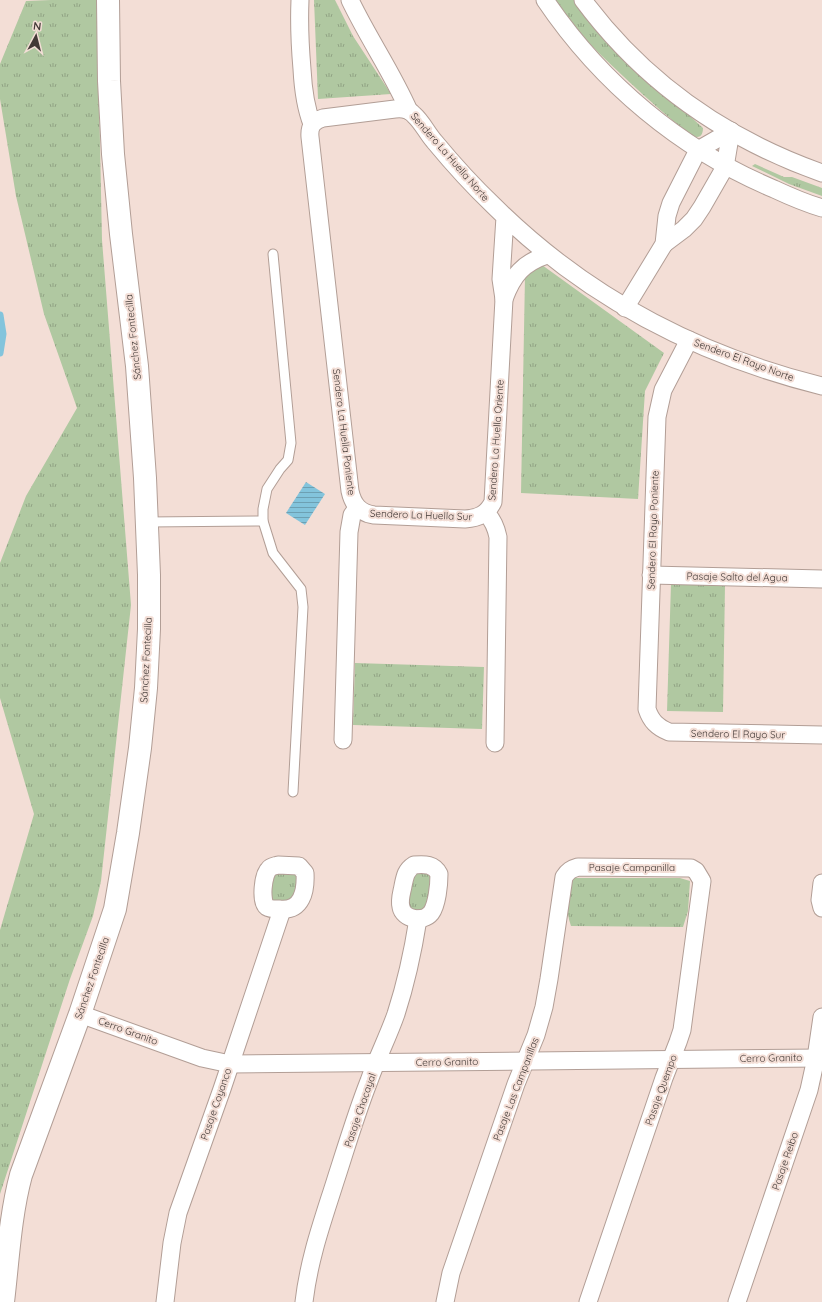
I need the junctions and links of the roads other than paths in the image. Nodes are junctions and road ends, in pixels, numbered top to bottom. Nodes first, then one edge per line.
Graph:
1 (108, 0) edge
2 (300, 0) edge
3 (350, 0) edge
4 (545, 0) edge
5 (583, 0) edge
6 (409, 111) junction
7 (312, 124) junction
8 (731, 131) junction
9 (698, 150) junction
10 (725, 167) junction
11 (822, 173) edge
12 (822, 208) edge
13 (504, 217) junction
14 (664, 244) junction
15 (273, 254) dead end
16 (547, 255) junction
17 (504, 299) junction
18 (625, 308) junction
19 (688, 340) junction
20 (822, 386) edge
21 (357, 508) junction
22 (486, 513) junction
23 (263, 520) junction
24 (147, 522) junction
25 (651, 575) junction
26 (822, 578) edge
27 (656, 725) joint
28 (822, 735) edge
29 (343, 740) dead end
30 (495, 743) dead end
31 (293, 792) dead end
32 (696, 871) joint
33 (568, 872) joint
34 (822, 883) edge
35 (822, 908) edge
36 (282, 910) dead end
37 (418, 919) dead end
38 (80, 1014) junction
39 (822, 1017) edge
40 (819, 1058) edge
41 (671, 1060) junction
42 (525, 1061) junction
43 (376, 1063) junction
44 (230, 1064) junction
45 (3, 1302) edge
46 (165, 1302) edge
47 (304, 1302) edge
48 (445, 1302) edge
49 (588, 1302) edge
50 (737, 1302) edge

1 - 24 street, Sánchez Fontecilla
2 - 7 street
3 - 6 street
4 - 9 street
5 - 8 street
6 - 7 street, Sendero La Huella Norte
6 - 13 street, Sendero La Huella Norte
7 - 21 street, Sendero La Huella Poniente
8 - 9 street
8 - 10 street
8 - 11 street
9 - 10 street
9 - 14 street
10 - 12 street
10 - 14 street
13 - 16 street, Sendero La Huella Norte
13 - 17 street, Sendero La Huella Oriente
14 - 18 street
15 - 23 lane
16 - 17 street, Sendero La Huella Oriente
16 - 18 street, Sendero La Huella Norte
17 - 22 street, Sendero La Huella Oriente
18 - 19 street, Sendero El Rayo Norte
19 - 20 street, Sendero El Rayo Norte
19 - 25 street, Sendero El Rayo Poniente
21 - 22 street, Sendero La Huella Sur
21 - 29 street, Sendero La Huella Poniente
22 - 30 street, Sendero La Huella Oriente
23 - 24 lane
23 - 31 lane
24 - 38 street, Sánchez Fontecilla
25 - 26 street, Pasaje Salto del Agua
25 - 27 street, Sendero El Rayo Poniente
27 - 28 street, Sendero El Rayo Sur
32 - 33 street, Pasaje Campanilla
32 - 41 street, Pasaje Quempo
33 - 42 street, Pasaje Las Campanillas
34 - 35 street
36 - 44 street, Pasaje Coyanco
37 - 43 street, Pasaje Chacayal
38 - 44 street, Cerro Granito
38 - 45 street, Sánchez Fontecilla
39 - 40 street, Pasaje Reibo
40 - 41 street, Cerro Granito
40 - 50 street, Pasaje Reibo
41 - 42 street, Cerro Granito
41 - 49 street, Pasaje Quempo
42 - 43 street, Cerro Granito
42 - 48 street, Pasaje Las Campanillas
43 - 44 street, Cerro Granito
43 - 47 street, Pasaje Chacayal
44 - 46 street, Pasaje Coyanco

